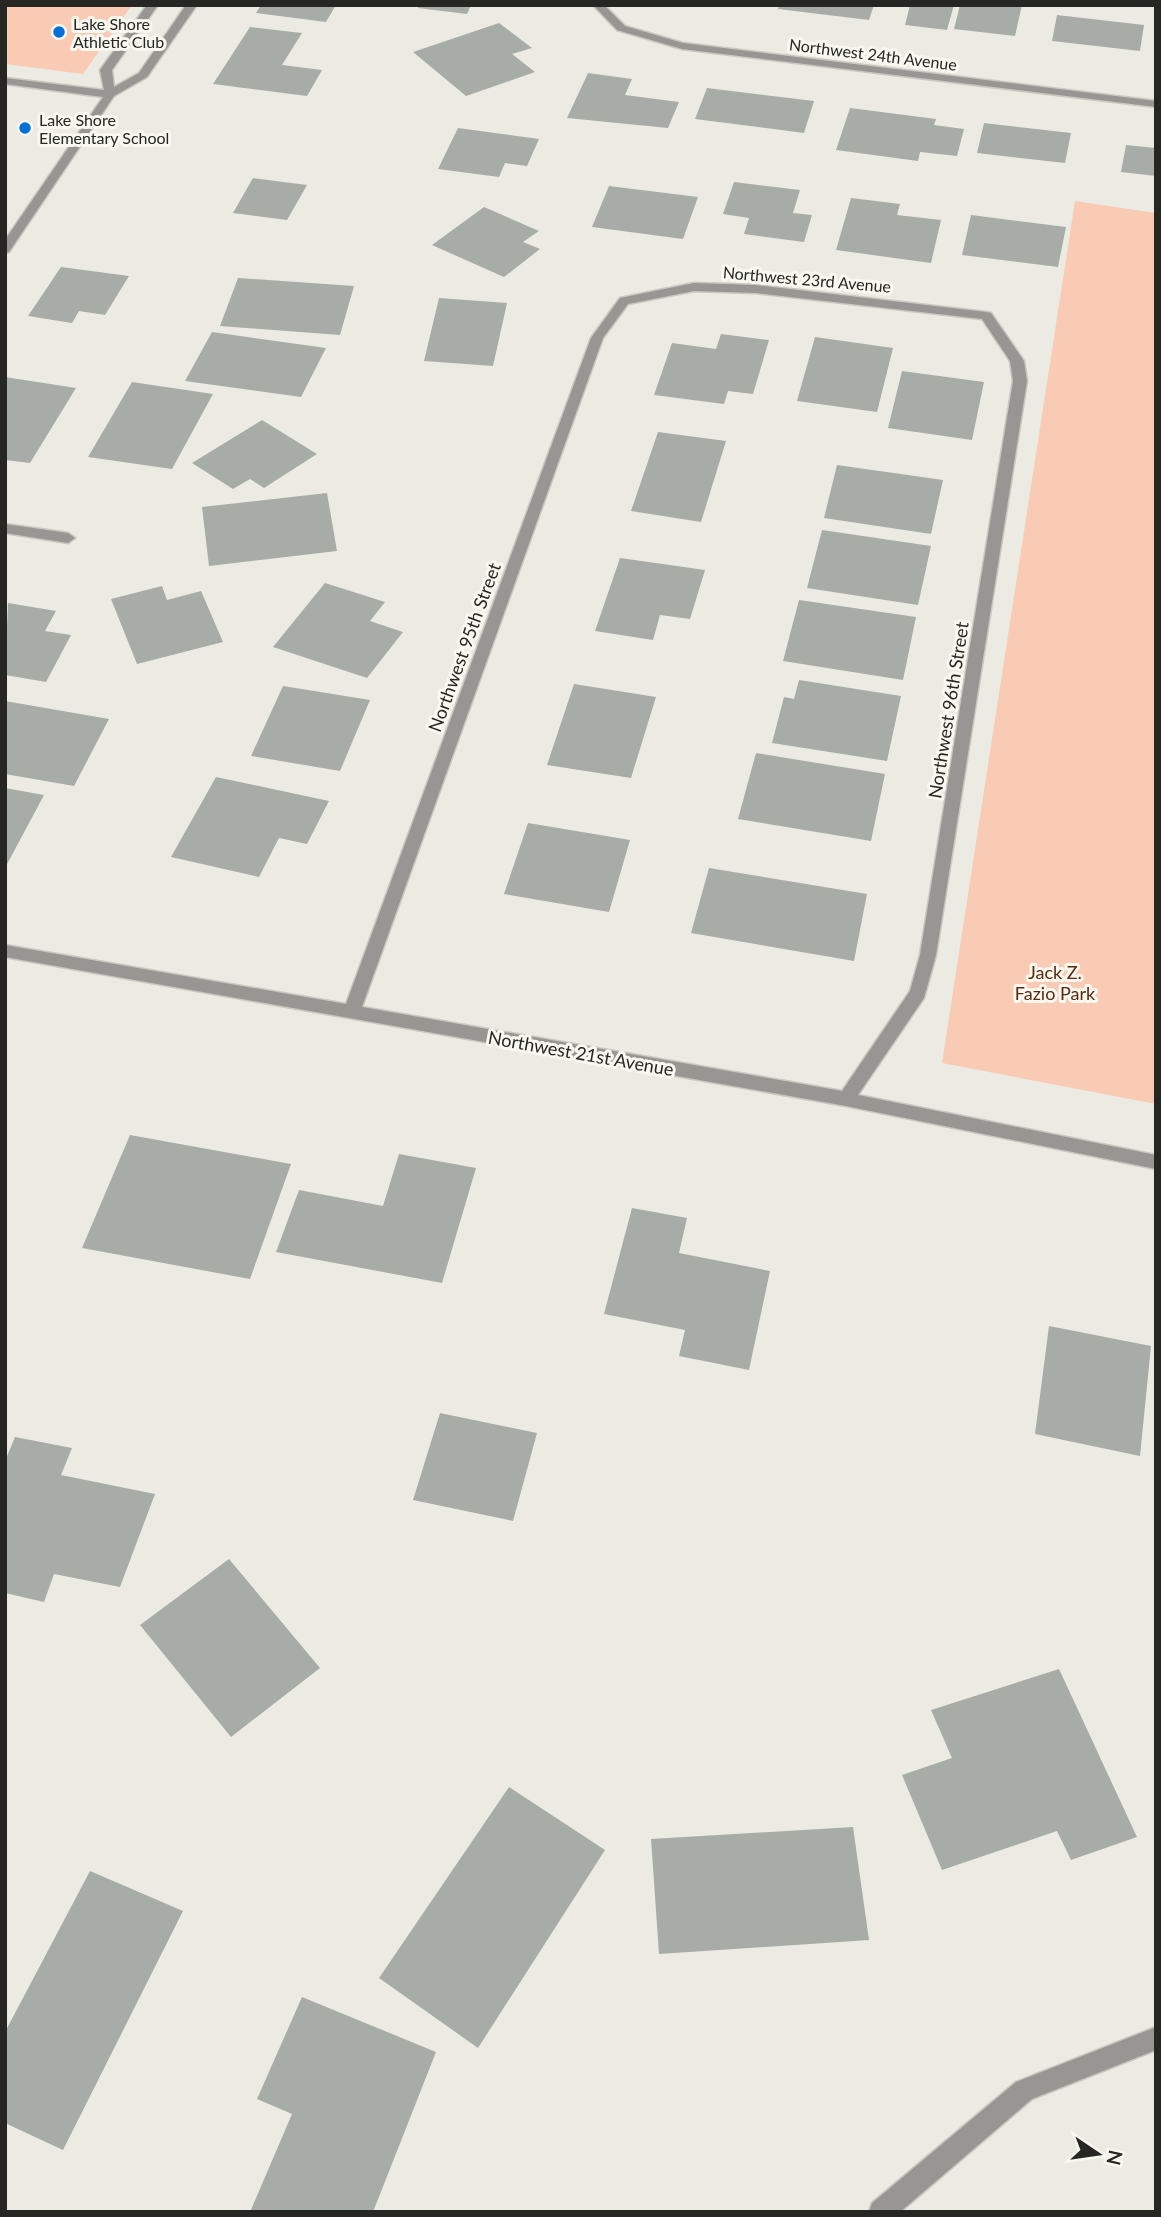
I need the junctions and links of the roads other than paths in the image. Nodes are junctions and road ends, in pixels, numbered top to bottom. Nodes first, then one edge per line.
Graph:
1 (153, 5) edge
2 (192, 5) edge
3 (598, 5) edge
4 (5, 81) edge
5 (110, 94) junction
6 (1156, 104) edge
7 (5, 250) edge
8 (624, 301) joint
9 (986, 316) joint
10 (5, 528) edge
11 (68, 538) dead end
12 (5, 951) edge
13 (351, 1013) junction
14 (846, 1099) junction
15 (1156, 1162) edge
16 (1156, 2038) edge
17 (881, 2212) edge

1 - 5 street
2 - 5 street
3 - 6 street, Northwest 24th Avenue
4 - 5 street
5 - 7 street
8 - 9 street, Northwest 23rd Avenue
8 - 13 street, Northwest 95th Street
9 - 14 street, Northwest 96th Street
10 - 11 street
12 - 13 street, Northwest 21st Avenue
13 - 14 street, Northwest 21st Avenue
14 - 15 street, Northwest 21st Avenue
16 - 17 street

